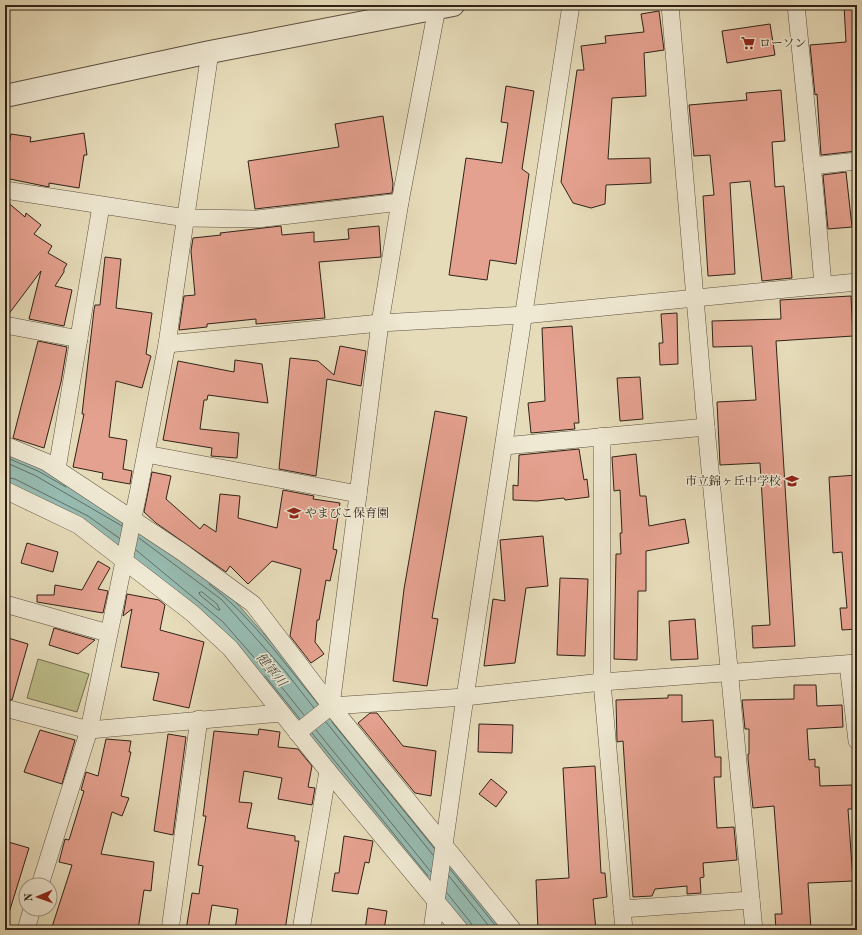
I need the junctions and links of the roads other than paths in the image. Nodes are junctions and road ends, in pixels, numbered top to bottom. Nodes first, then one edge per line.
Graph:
1 (571, 5) edge
2 (670, 5) edge
3 (796, 5) edge
4 (445, 7) edge
5 (210, 52) junction
6 (5, 96) edge
7 (857, 161) edge
8 (812, 166) junction
9 (5, 190) edge
10 (400, 202) junction
11 (101, 206) junction
12 (186, 218) junction
13 (857, 282) edge
14 (823, 285) junction
15 (696, 298) junction
16 (524, 315) junction
17 (380, 323) junction
18 (5, 325) edge
19 (79, 339) junction
20 (167, 344) junction
21 (706, 427) junction
22 (602, 436) junction
23 (5, 445) edge
24 (504, 446) junction
25 (146, 454) junction
26 (57, 469) junction
27 (5, 490) edge
28 (358, 494) junction
29 (133, 518) junction
30 (124, 560) junction
31 (5, 604) edge
32 (108, 633) junction
33 (853, 664) edge
34 (729, 673) junction
35 (602, 682) junction
36 (465, 697) junction
37 (331, 706) junction
38 (5, 708) edge
39 (281, 713) junction
40 (199, 719) junction
41 (89, 730) junction
42 (297, 733) junction
43 (857, 740) edge
44 (328, 770) junction
45 (444, 844) junction
46 (43, 877) edge
47 (437, 900) junction
48 (751, 900) junction
49 (622, 909) junction
50 (30, 917) edge
51 (26, 930) edge
52 (170, 930) edge
53 (301, 930) edge
54 (432, 930) edge
55 (460, 930) edge
56 (513, 930) edge
57 (624, 930) edge
58 (754, 930) edge

1 - 16 street
2 - 15 street
3 - 8 street
4 - 5 street
4 - 10 street
5 - 6 street
5 - 12 street
7 - 8 street
8 - 14 street
9 - 11 street
10 - 12 street
10 - 17 street
11 - 12 street
11 - 19 street
12 - 20 street
13 - 14 street
14 - 15 street
15 - 16 street
15 - 21 street
16 - 17 street
16 - 24 street
17 - 20 street
17 - 28 street
18 - 19 street
19 - 26 street
20 - 25 street
21 - 22 street
21 - 34 street
22 - 24 street
22 - 35 street
23 - 26 street
24 - 36 street
25 - 28 street
25 - 29 street
26 - 29 street
27 - 30 street
28 - 37 street
29 - 30 street
29 - 37 street
30 - 32 street
30 - 39 street
31 - 32 street
32 - 41 street
33 - 34 street
33 - 43 street
34 - 35 street
34 - 48 street
35 - 36 street
35 - 49 street
36 - 37 street
36 - 45 street
37 - 42 street
37 - 45 street
38 - 41 street
39 - 40 street
39 - 42 street
40 - 41 street
40 - 52 street
41 - 46 street
42 - 44 street
44 - 47 street
44 - 53 street
45 - 47 street
45 - 56 street
47 - 54 street
47 - 55 street
48 - 49 street
48 - 58 street
49 - 57 street
50 - 51 street

